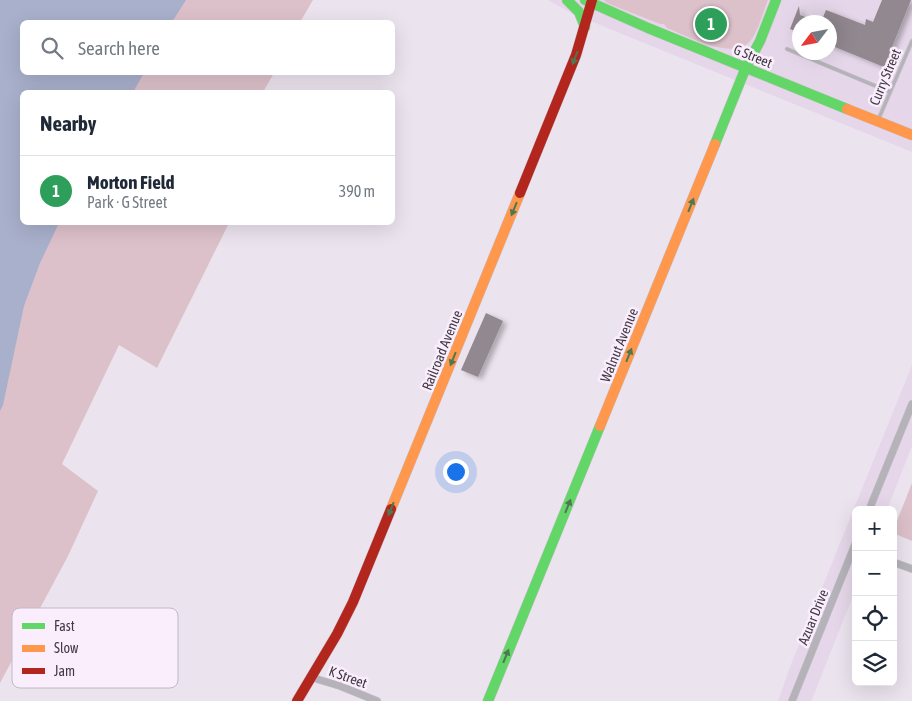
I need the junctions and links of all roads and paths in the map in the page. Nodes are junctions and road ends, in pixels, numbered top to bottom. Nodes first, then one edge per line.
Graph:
1 (566, 0) edge
2 (776, 0) edge
3 (589, 1) edge
4 (585, 28) junction
5 (912, 41) edge
6 (788, 49) dead end
7 (746, 68) junction
8 (890, 92) junction
9 (878, 121) junction
10 (912, 135) edge
11 (912, 404) edge
12 (871, 506) edge
13 (853, 551) edge
14 (897, 563) edge
15 (912, 569) edge
16 (310, 677) junction
17 (297, 701) edge
18 (377, 701) edge
19 (488, 701) edge
20 (792, 701) edge

1 - 4 main road
2 - 7 main road, Walnut Avenue
3 - 4 main road, Railroad Avenue
3 - 7 main road, G Street
4 -> 16 main road, Railroad Avenue
5 - 8 lane, Curry Street
6 - 8 lane
7 - 9 main road, G Street
19 -> 7 main road, Walnut Avenue
8 - 9 lane, Curry Street
9 - 10 main road, G Street
11 - 12 street
13 - 20 street, Azuar Drive
14 - 15 street
16 - 17 main road, Railroad Avenue
16 - 18 street, K Street

